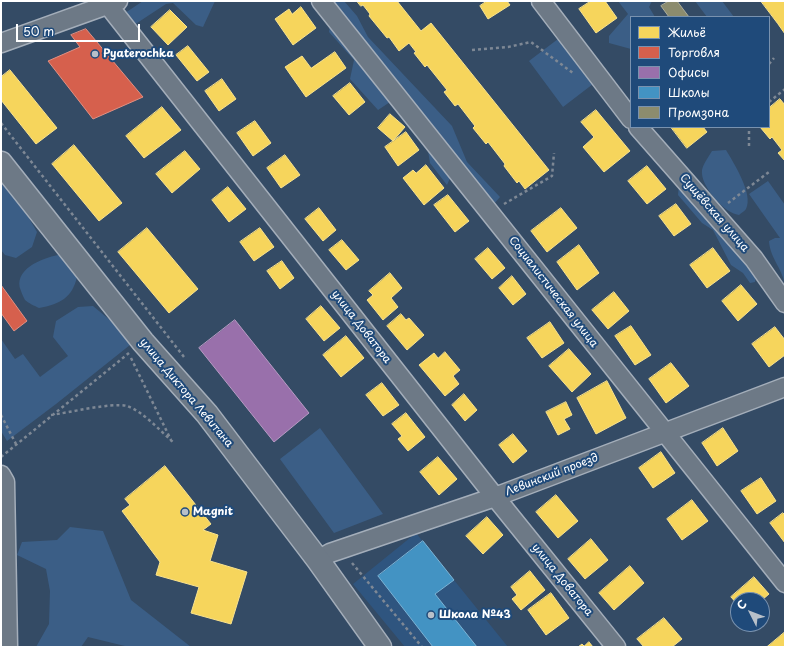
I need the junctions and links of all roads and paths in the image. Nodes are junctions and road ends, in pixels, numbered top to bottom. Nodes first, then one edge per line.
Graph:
1 (321, 1) edge
2 (541, 1) edge
3 (113, 3) edge
4 (1, 43) edge
5 (472, 50) dead end
6 (774, 58) dead end
7 (770, 63) edge
8 (595, 72) junction
9 (785, 89) edge
10 (770, 101) edge
11 (630, 118) edge
12 (1, 123) edge
13 (639, 128) edge
14 (749, 128) edge
15 (749, 146) dead end
16 (554, 153) dead end
17 (1, 163) edge
18 (769, 172) dead end
19 (714, 214) junction
20 (495, 220) junction
21 (785, 303) edge
22 (128, 354) dead end
23 (186, 359) dead end
24 (121, 360) dead end
25 (785, 387) edge
26 (1, 415) edge
27 (50, 416) junction
28 (664, 433) junction
29 (16, 444) junction
30 (1, 457) edge
31 (1, 475) edge
32 (495, 497) junction
33 (318, 560) junction
34 (345, 566) dead end
35 (785, 583) edge
36 (8, 647) edge
37 (380, 647) edge
38 (422, 647) edge
39 (616, 647) edge

1 - 20 street, Социалистическая улица
2 - 8 street
3 - 4 street
3 - 32 street, улица Доватора
5 - 8 path
6 - 7 path
8 - 11 street
9 - 10 path
12 - 23 path
13 - 19 street, Сущёвская улица
14 - 15 path
16 - 20 path
17 - 33 street, улица Диктора Левитана
18 - 19 path
19 - 21 street, Сущёвская улица
20 - 28 street, Социалистическая улица
22 - 27 path
24 - 27 path
25 - 28 street, Левинский проезд
26 - 29 path
27 - 29 path
28 - 32 street, Левинский проезд
28 - 35 street, Социалистическая улица
29 - 30 path
31 - 36 street
32 - 33 street, Левинский проезд
32 - 39 street, улица Доватора
33 - 37 street, улица Диктора Левитана
34 - 38 path

